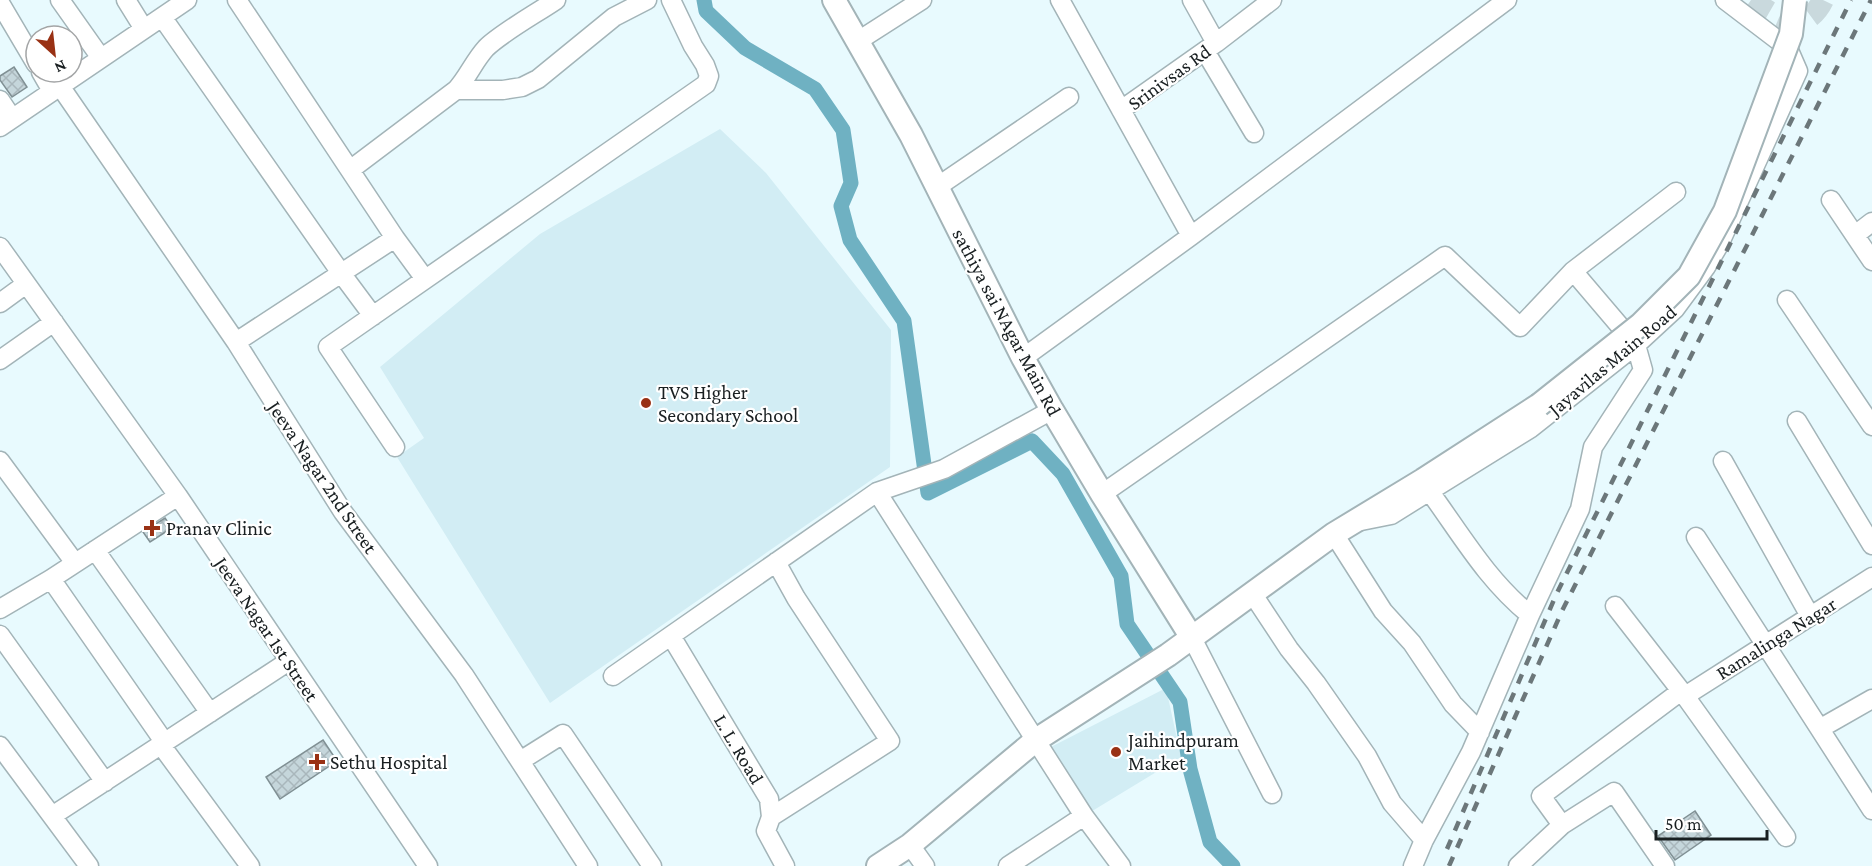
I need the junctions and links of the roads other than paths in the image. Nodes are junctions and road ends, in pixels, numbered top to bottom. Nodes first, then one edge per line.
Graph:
1 (60, 0) edge
2 (126, 0) edge
3 (187, 0) edge
4 (237, 0) edge
5 (556, 0) edge
6 (646, 0) edge
7 (671, 0) edge
8 (834, 0) edge
9 (921, 0) edge
10 (1060, 0) edge
11 (1192, 0) edge
12 (1272, 0) edge
13 (1507, 0) edge
14 (1725, 0) edge
15 (1795, 0) edge
16 (0, 3) edge
17 (162, 17) junction
18 (144, 29) junction
19 (858, 41) junction
20 (24, 44) edge
21 (1211, 47) junction
22 (101, 58) junction
23 (52, 84) edge
24 (56, 89) junction
25 (456, 90) junction
26 (1069, 97) dead end
27 (0, 100) edge
28 (1121, 110) junction
29 (6, 123) edge
30 (1254, 133) dead end
31 (350, 170) junction
32 (937, 187) junction
33 (1676, 192) dead end
34 (1831, 200) dead end
35 (1872, 222) edge
36 (1854, 235) junction
37 (1191, 237) junction
38 (395, 238) junction
39 (0, 247) edge
40 (1872, 261) edge
41 (1573, 271) junction
42 (341, 273) junction
43 (425, 279) junction
44 (26, 284) junction
45 (1787, 300) dead end
46 (0, 303) edge
47 (373, 316) junction
48 (54, 322) junction
49 (236, 342) junction
50 (1636, 345) junction
51 (1023, 358) junction
52 (0, 360) edge
53 (1052, 410) junction
54 (1797, 421) dead end
55 (1872, 426) edge
56 (395, 447) dead end
57 (0, 461) edge
58 (1723, 461) dead end
59 (877, 492) junction
60 (1430, 492) junction
61 (1102, 494) junction
62 (178, 496) junction
63 (1353, 523) junction
64 (1334, 534) junction
65 (1696, 537) dead end
66 (1872, 545) edge
67 (95, 550) junction
68 (776, 562) junction
69 (75, 563) junction
70 (1872, 577) edge
71 (51, 579) junction
72 (1251, 593) junction
73 (1615, 606) dead end
74 (0, 609) edge
75 (1530, 615) junction
76 (1810, 616) junction
77 (0, 635) edge
78 (671, 636) junction
79 (1192, 638) junction
80 (1766, 644) junction
81 (289, 661) junction
82 (613, 676) dead end
83 (1683, 693) junction
84 (1872, 699) edge
85 (210, 713) junction
86 (1821, 728) junction
87 (1480, 732) junction
88 (1036, 740) junction
89 (163, 744) junction
90 (0, 746) edge
91 (520, 761) junction
92 (105, 782) junction
93 (1272, 794) dead end
94 (1872, 810) edge
95 (52, 816) junction
96 (1084, 816) junction
97 (771, 817) junction
98 (1562, 825) junction
99 (1786, 837) dead end
100 (1424, 840) junction
101 (910, 845) junction
102 (89, 866) edge
103 (250, 866) edge
104 (428, 866) edge
105 (588, 866) edge
106 (652, 866) edge
107 (785, 866) edge
108 (878, 866) edge
109 (924, 866) edge
110 (1008, 866) edge
111 (1120, 866) edge
112 (1413, 866) edge
113 (1518, 866) edge
114 (1665, 866) edge

1 - 22 street
2 - 18 street
3 - 17 street
4 - 31 street
5 - 25 street
6 - 25 street
7 - 43 street
8 - 19 street, sathiya sai NAgar Main Rd
9 - 19 street
10 - 28 street
11 - 21 street
12 - 21 street, Srinivsas Rd
13 - 37 street
14 - 50 street, Jayavilas Main Road
15 - 63 street, Jayavilas Main Road, bridge
16 - 20 street
17 - 18 street
17 - 42 street
18 - 22 street
19 - 32 street, sathiya sai NAgar Main Rd
21 - 28 street, Srinivsas Rd
21 - 30 street
22 - 24 street
23 - 24 street, Jeeva Nagar 2nd Street
24 - 29 street
24 - 49 street, Jeeva Nagar 2nd Street
25 - 31 street
26 - 32 street
27 - 29 street
28 - 37 street, Srinivsas Rd
31 - 38 street
32 - 51 street, sathiya sai NAgar Main Rd
33 - 41 street
34 - 36 street
35 - 36 street
36 - 40 street
37 - 51 street
38 - 42 street
38 - 43 street
39 - 44 street, Jeeva Nagar 1st Street
41 - 50 street
41 - 61 street
42 - 47 street
42 - 49 street
43 - 47 street
44 - 46 street
44 - 48 street, Jeeva Nagar 1st Street
45 - 55 street
47 - 56 street
48 - 52 street
48 - 62 street, Jeeva Nagar 1st Street
49 - 91 street, Jeeva Nagar 2nd Street
50 - 60 street, Jayavilas Main Road
50 - 75 street
51 - 53 street, sathiya sai NAgar Main Rd
53 - 59 street
53 - 61 street, sathiya sai NAgar Main Rd
54 - 66 street
57 - 69 street
58 - 76 street
59 - 68 street
59 - 88 street
60 - 63 street, Jayavilas Main Road
60 - 75 street
61 - 79 street, sathiya sai NAgar Main Rd
62 - 67 street
62 - 81 street, Jeeva Nagar 1st Street
63 - 64 street, Jayavilas Main Road
64 - 72 street, Jayavilas Main Road
64 - 87 street
65 - 80 street
67 - 69 street
67 - 85 street
68 - 78 street
68 - 97 street
69 - 71 street
70 - 76 street, Ramalinga Nagar
71 - 74 street
71 - 89 street
72 - 79 street, Jayavilas Main Road
72 - 100 street
73 - 83 street
75 - 87 street
76 - 80 street, Ramalinga Nagar
77 - 92 street
78 - 82 street
78 - 97 street, L. L. Road
79 - 88 street, Jayavilas Main Road
79 - 93 street
80 - 83 street, Ramalinga Nagar
80 - 86 street
81 - 85 street
81 - 104 street, Jeeva Nagar 1st Street
83 - 98 street, Ramalinga Nagar
83 - 99 street
84 - 86 street
85 - 89 street
86 - 94 street
87 - 100 street
88 - 96 street
88 - 101 street, Jayavilas Main Road
89 - 92 street
89 - 103 street
90 - 95 street
91 - 105 street, Jeeva Nagar 2nd Street
91 - 106 street
92 - 95 street
95 - 102 street
96 - 110 street
96 - 111 street
97 - 107 street, L. L. Road
98 - 113 street
98 - 114 street
100 - 112 street
101 - 108 street, Jayavilas Main Road
101 - 109 street

